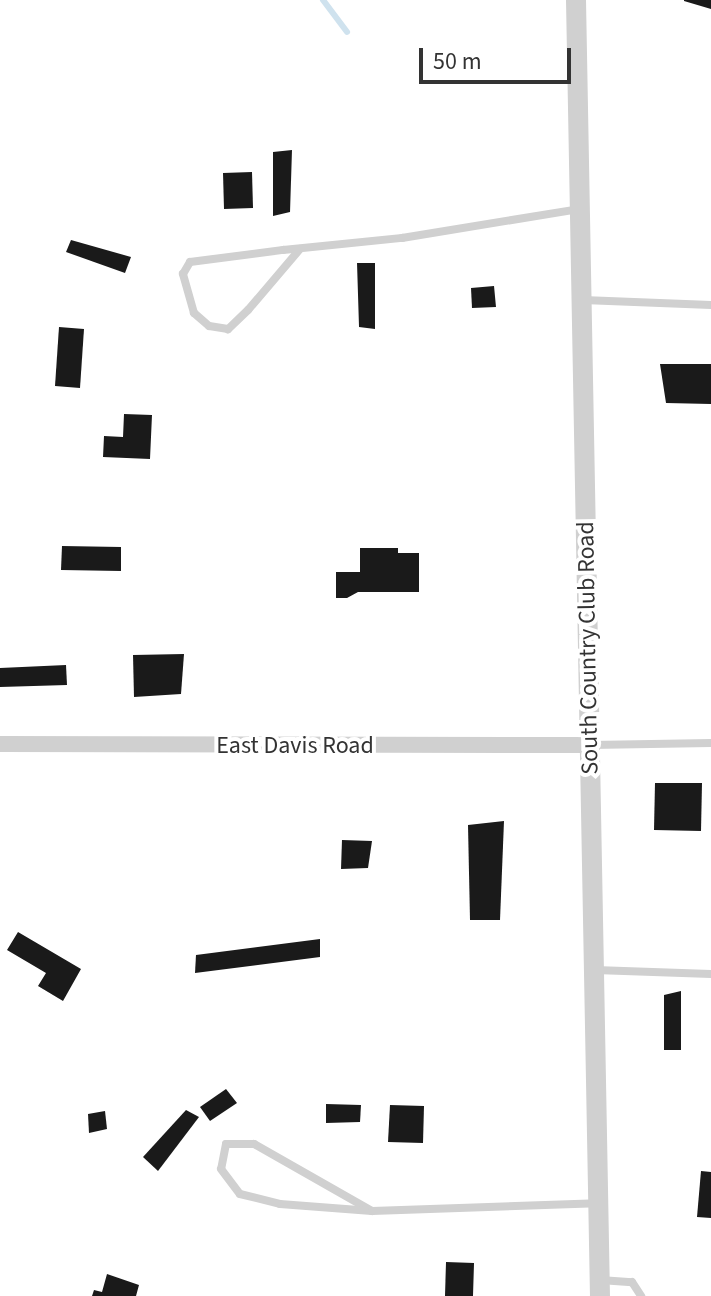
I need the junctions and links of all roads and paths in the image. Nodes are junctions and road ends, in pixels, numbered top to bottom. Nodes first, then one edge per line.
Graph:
1 (576, 0) edge
2 (580, 209) junction
3 (300, 249) junction
4 (582, 300) junction
5 (711, 305) edge
6 (711, 743) edge
7 (0, 744) edge
8 (590, 745) junction
9 (594, 970) junction
10 (711, 974) edge
11 (598, 1203) junction
12 (372, 1211) junction
13 (600, 1288) edge
14 (641, 1296) edge

1 - 2 street, South Country Club Road
2 - 3 lane
2 - 4 street, South Country Club Road
3 - 3 lane
4 - 5 lane
4 - 8 street, South Country Club Road
6 - 8 lane
7 - 8 street, East Davis Road
8 - 9 street, South Country Club Road
9 - 10 lane
9 - 11 street, South Country Club Road
11 - 12 lane
11 - 13 street, South Country Club Road
12 - 12 lane
13 - 14 lane

